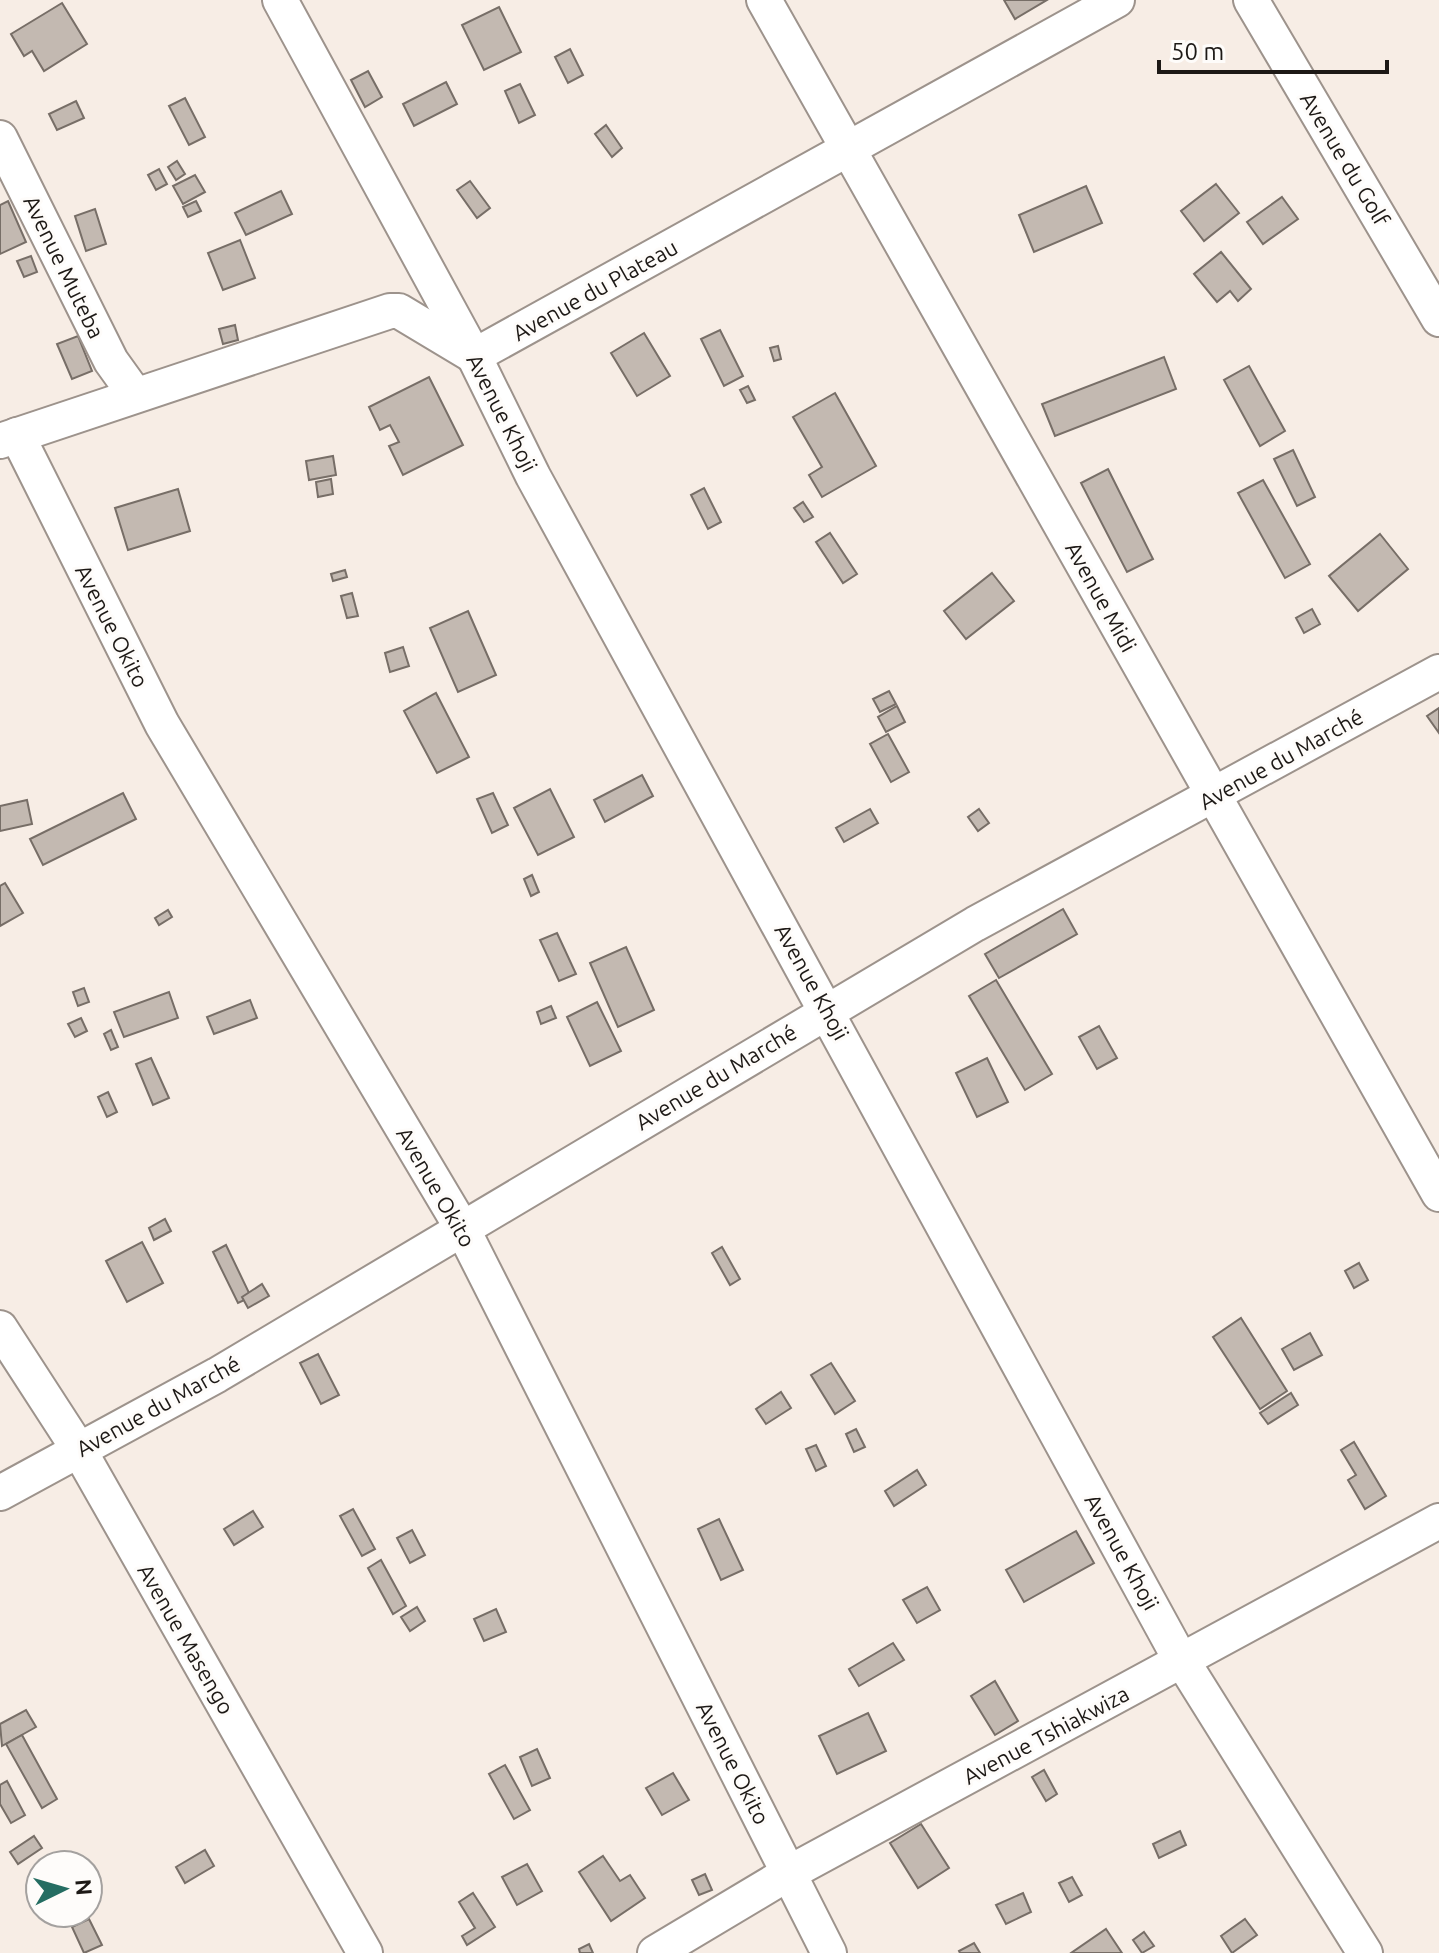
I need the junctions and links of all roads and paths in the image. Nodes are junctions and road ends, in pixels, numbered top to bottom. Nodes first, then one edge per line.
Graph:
1 (280, 0) edge
2 (764, 0) edge
3 (1117, 0) edge
4 (1251, 0) edge
5 (0, 138) edge
6 (850, 149) junction
7 (1439, 319) edge
8 (474, 356) junction
9 (134, 393) junction
10 (9, 438) edge
11 (1439, 672) edge
12 (1215, 796) junction
13 (827, 1010) junction
14 (1439, 1194) edge
15 (462, 1228) junction
16 (0, 1328) edge
17 (79, 1450) junction
18 (0, 1493) edge
19 (1439, 1521) edge
20 (1182, 1662) junction
21 (789, 1873) junction
22 (365, 1953) edge
23 (655, 1953) edge
24 (829, 1953) edge
25 (1365, 1953) edge

1 - 8 street, Avenue Khoji
2 - 6 street, Avenue Midi
3 - 6 street, Avenue du Plateau
4 - 7 street, Avenue du Golf
5 - 9 street, Avenue Muteba
6 - 8 street, Avenue du Plateau
6 - 12 street, Avenue Midi
8 - 9 street
8 - 13 street, Avenue Khoji
9 - 10 street
10 - 15 street, Avenue Okito
11 - 12 street, Avenue du Marché
12 - 13 street, Avenue du Marché
12 - 14 street, Avenue Midi
13 - 15 street, Avenue du Marché
13 - 20 street, Avenue Khoji
15 - 17 street, Avenue du Marché
15 - 21 street, Avenue Okito
16 - 17 street, Avenue Masengo
17 - 18 street, Avenue du Marché
17 - 22 street, Avenue Masengo
19 - 20 street, Avenue Tshiakwiza
20 - 21 street, Avenue Tshiakwiza
20 - 25 street, Avenue Khoji
21 - 23 street, Avenue Tshiakwiza
21 - 24 street, Avenue Okito

